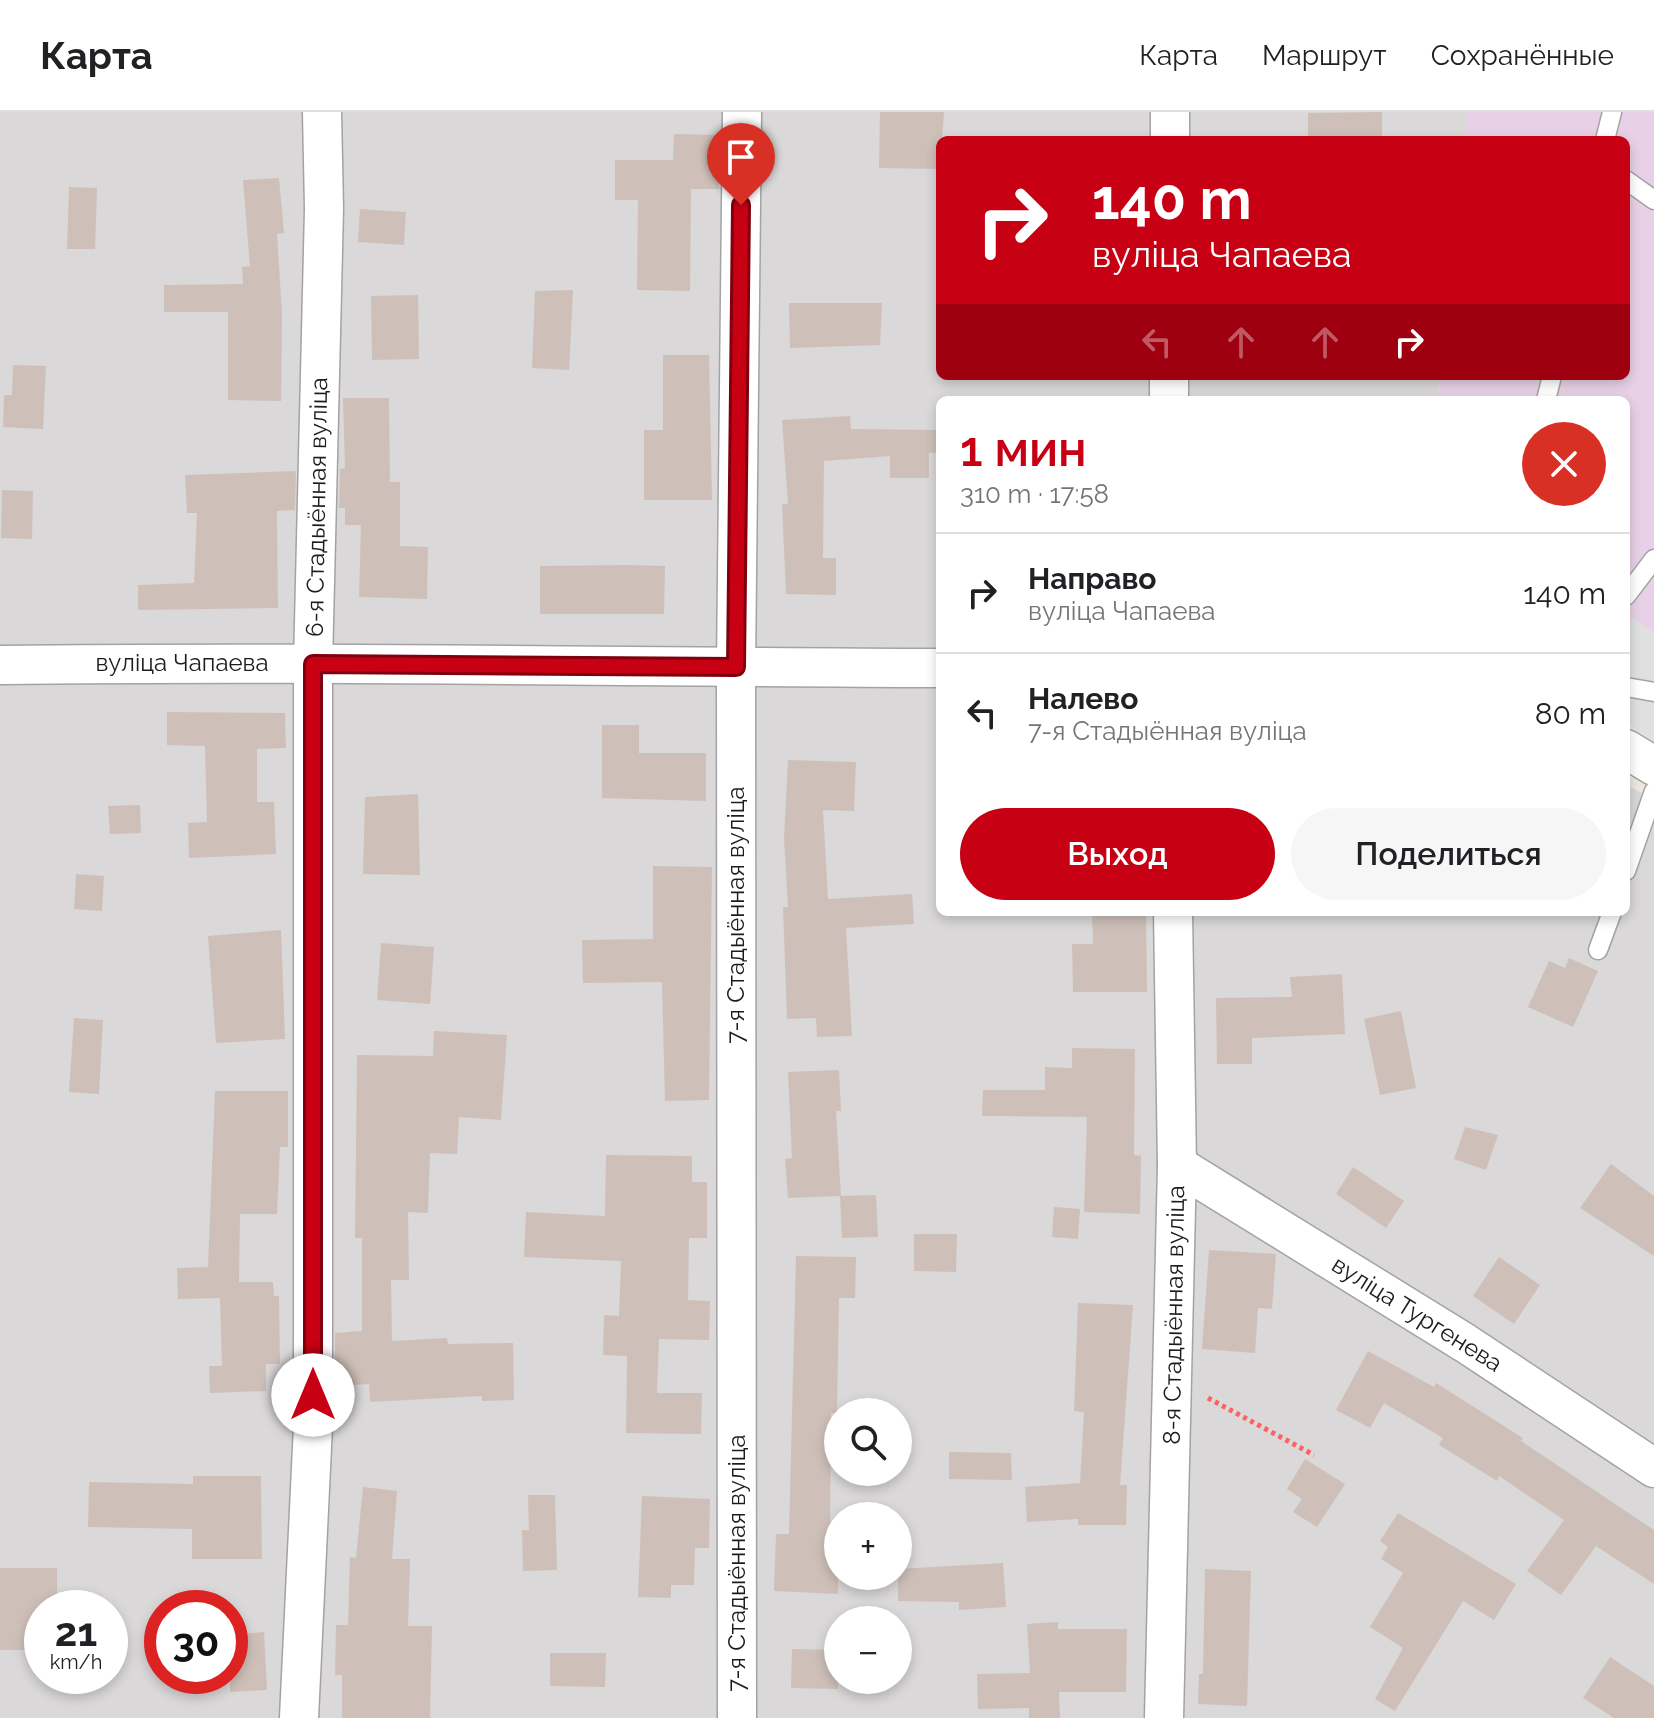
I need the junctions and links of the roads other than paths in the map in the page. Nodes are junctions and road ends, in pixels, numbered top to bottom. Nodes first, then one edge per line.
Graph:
1 (322, 112) edge
2 (742, 112) edge
3 (1170, 112) edge
4 (1612, 112) edge
5 (1170, 136) edge
6 (1606, 136) edge
7 (1630, 183) edge
8 (1654, 200) edge
9 (1654, 559) edge
10 (1647, 582) edge
11 (1630, 593) edge
12 (313, 664) junction
13 (0, 665) edge
14 (736, 667) junction
15 (936, 668) edge
16 (1630, 688) edge
17 (1654, 692) edge
18 (1630, 751) edge
19 (1654, 766) edge
20 (1654, 791) edge
21 (1630, 860) edge
22 (1173, 916) edge
23 (1611, 916) edge
24 (1598, 950) dead end
25 (1177, 1165) junction
26 (1654, 1468) edge
27 (299, 1718) edge
28 (737, 1718) edge
29 (1164, 1718) edge

1 - 12 street, 6-я Стадыённая вуліца
2 - 14 street, 7-я Стадыённая вуліца
3 - 5 street
4 - 6 lane
7 - 8 lane
9 - 10 lane
10 - 11 lane
12 - 13 street, вуліца Чапаева
12 - 14 street, вуліца Чапаева
12 - 27 street, 6-я Стадыённая вуліца
14 - 15 street, вуліца Чапаева
14 - 28 street, 7-я Стадыённая вуліца
16 - 17 lane
18 - 19 street
20 - 21 lane
22 - 25 street, 8-я Стадыённая вуліца
23 - 24 lane
25 - 26 street, вуліца Тургенева
25 - 29 street, 8-я Стадыённая вуліца

